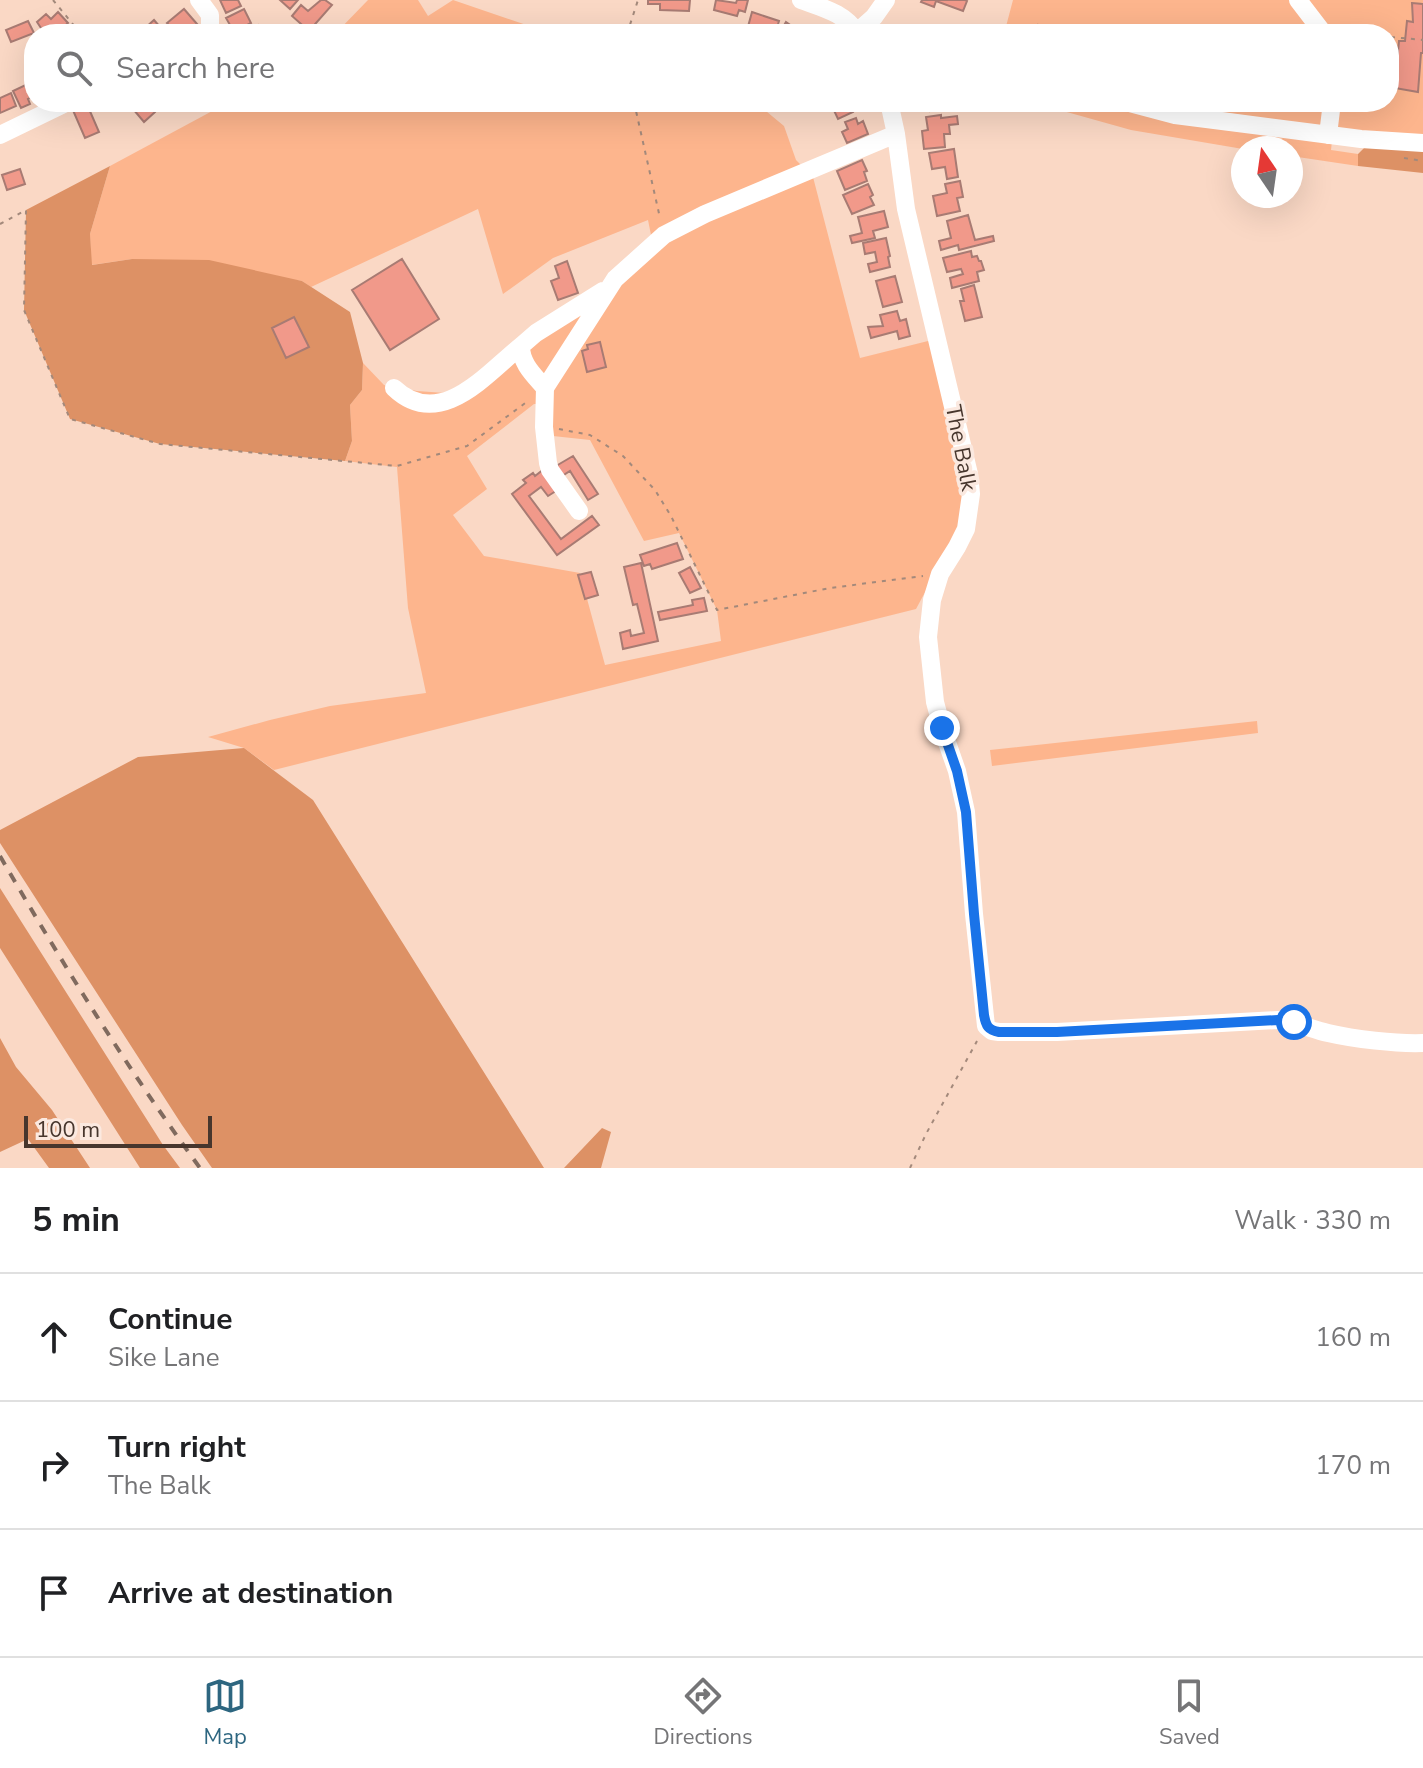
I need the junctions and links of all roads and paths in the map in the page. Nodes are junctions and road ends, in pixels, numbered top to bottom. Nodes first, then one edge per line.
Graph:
1 (53, 0) edge
2 (199, 0) edge
3 (638, 0) edge
4 (801, 0) edge
5 (886, 0) edge
6 (1298, 0) edge
7 (73, 24) edge
8 (210, 24) edge
9 (630, 24) edge
10 (852, 24) edge
11 (867, 24) edge
12 (1316, 24) edge
13 (1399, 38) edge
14 (1423, 40) edge
15 (52, 112) edge
16 (636, 112) edge
17 (891, 112) edge
18 (1164, 112) edge
19 (1331, 112) edge
20 (896, 134) junction
21 (0, 135) edge
22 (1328, 135) junction
23 (1423, 143) edge
24 (0, 224) edge
25 (664, 235) junction
26 (610, 287) junction
27 (521, 346) junction
28 (394, 388) dead end
29 (545, 388) junction
30 (544, 427) junction
31 (579, 511) dead end
32 (940, 574) junction
33 (986, 1026) junction
34 (1423, 1043) edge
35 (910, 1168) edge

1 - 7 path
2 - 8 street
3 - 9 path
4 - 10 street
5 - 11 street
6 - 12 street
13 - 14 path
15 - 21 street
16 - 25 path
17 - 20 street, The Balk
18 - 22 street
19 - 22 street
20 - 25 street
20 - 32 street, The Balk
22 - 23 street
24 - 29 path
25 - 26 street
26 - 27 street
26 - 29 street
27 - 28 street
27 - 29 street
29 - 30 street
30 - 31 street
30 - 32 path
32 - 33 street, The Balk
33 - 34 street
33 - 35 path

